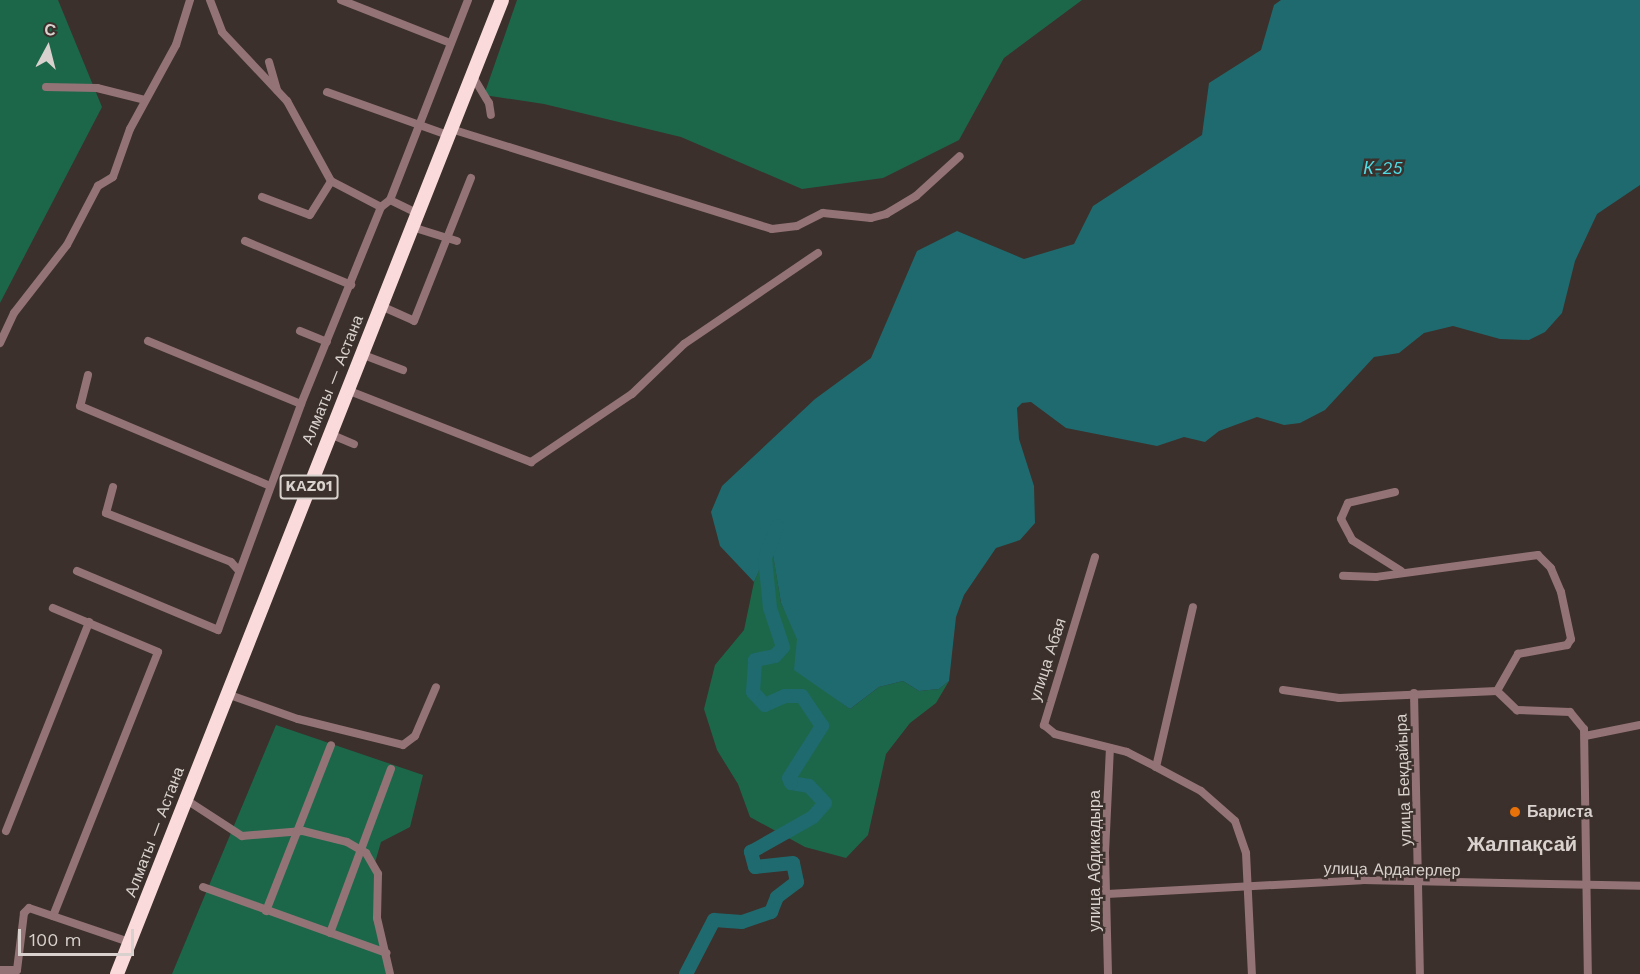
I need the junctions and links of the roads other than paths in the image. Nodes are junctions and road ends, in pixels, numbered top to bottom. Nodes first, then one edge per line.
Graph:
1 (190, 0) edge
2 (210, 0) edge
3 (341, 0) edge
4 (468, 0) edge
5 (502, 0) edge
6 (450, 43) junction
7 (269, 62) dead end
8 (472, 75) junction
9 (46, 87) dead end
10 (277, 90) junction
11 (327, 92) dead end
12 (145, 100) junction
13 (490, 115) dead end
14 (417, 124) junction
15 (449, 132) junction
16 (960, 156) dead end
17 (471, 178) dead end
18 (331, 181) junction
19 (262, 197) dead end
20 (390, 200) junction
21 (381, 207) junction
22 (417, 213) junction
23 (412, 227) junction
24 (448, 238) junction
25 (245, 241) dead end
26 (457, 241) dead end
27 (818, 253) dead end
28 (351, 285) junction
29 (381, 306) junction
30 (300, 330) dead end
31 (148, 341) dead end
32 (327, 342) junction
33 (0, 343) edge
34 (361, 354) junction
35 (403, 370) dead end
36 (88, 375) dead end
37 (347, 390) junction
38 (301, 404) junction
39 (330, 434) junction
40 (354, 444) dead end
41 (270, 486) junction
42 (113, 487) dead end
43 (1395, 492) dead end
44 (1095, 557) dead end
45 (77, 571) dead end
46 (1401, 571) junction
47 (239, 572) junction
48 (1343, 576) dead end
49 (1192, 607) dead end
50 (53, 608) dead end
51 (89, 622) junction
52 (436, 687) dead end
53 (1283, 690) dead end
54 (1497, 691) junction
55 (1414, 693) junction
56 (227, 694) junction
57 (1640, 725) edge
58 (1585, 736) junction
59 (331, 745) dead end
60 (1110, 748) junction
61 (1156, 766) junction
62 (391, 769) dead end
63 (185, 799) junction
64 (6, 831) dead end
65 (296, 831) junction
66 (360, 849) junction
67 (1420, 884) junction
68 (1586, 885) junction
69 (1248, 886) junction
70 (1640, 886) edge
71 (203, 887) dead end
72 (1107, 894) junction
73 (266, 911) junction
74 (52, 916) junction
75 (330, 933) junction
76 (129, 942) junction
77 (386, 953) junction
78 (0, 970) edge
79 (15, 973) edge
80 (117, 974) edge
81 (390, 974) edge
82 (1108, 974) edge
83 (1252, 974) edge
84 (1420, 974) edge
85 (1588, 974) edge

1 - 12 street
2 - 10 street
3 - 6 street
4 - 6 street
5 - 8 highway, Алматы — Астана / KАZ01
6 - 14 street
7 - 10 street
8 - 13 street
8 - 15 highway, Алматы — Астана / KАZ01
9 - 12 street
10 - 18 street
11 - 14 street
12 - 33 street
14 - 15 street
14 - 20 street
15 - 16 street
15 - 22 highway, Алматы — Астана / KАZ01
17 - 24 street
18 - 19 street
18 - 21 street
20 - 21 street
20 - 22 street
21 - 28 street
22 - 23 highway, Алматы — Астана / KАZ01
23 - 24 street
23 - 29 highway, Алматы — Астана / KАZ01
24 - 26 street
24 - 29 street
25 - 28 street
27 - 37 street
28 - 32 street
29 - 34 highway, Алматы — Астана / KАZ01
30 - 32 street
31 - 38 street
32 - 38 street
34 - 35 street
34 - 37 highway, Алматы — Астана / KАZ01
36 - 41 street
37 - 39 highway, Алматы — Астана / KАZ01
38 - 41 street
39 - 40 street
39 - 56 highway, Алматы — Астана / KАZ01
41 - 47 street
42 - 47 street
43 - 46 street
44 - 60 street, улица Абая
45 - 47 street
46 - 48 street
46 - 54 street
49 - 61 street
50 - 51 street
51 - 64 street
51 - 74 street
52 - 56 street
53 - 55 street
54 - 55 street
54 - 58 street
55 - 67 street, улица Бекдайыра
56 - 63 highway, Алматы — Астана / KАZ01
57 - 58 street
58 - 68 street
59 - 65 street
60 - 61 street, улица Абая
60 - 72 street, улица Абдикадыра
61 - 69 street, улица Абая
62 - 66 street
63 - 65 street
63 - 76 highway, Алматы — Астана / KАZ01
65 - 66 street
65 - 73 street
66 - 75 street
66 - 77 street
67 - 68 street, улица Ардагерлер
67 - 69 street, улица Ардагерлер
67 - 84 street, улица Бекдайыра
68 - 70 street, улица Ардагерлер
68 - 85 street
69 - 72 street, улица Ардагерлер
69 - 83 street, улица Абая
71 - 73 street
72 - 82 street, улица Абдикадыра
73 - 75 street
74 - 76 street
74 - 79 street
75 - 77 street
76 - 80 highway, Алматы — Астана / KАZ01
77 - 81 street
78 - 79 street

